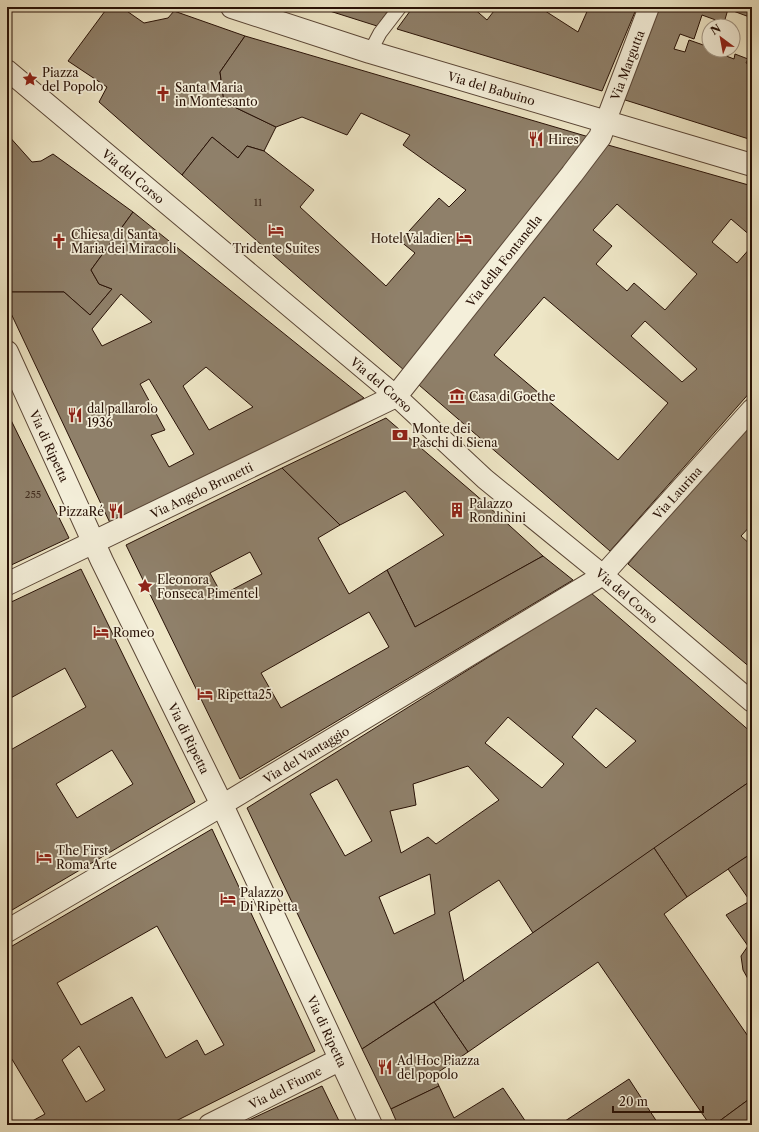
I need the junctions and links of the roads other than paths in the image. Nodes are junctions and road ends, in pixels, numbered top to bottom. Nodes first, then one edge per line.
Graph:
1 (232, 7) edge
2 (400, 7) edge
3 (649, 7) edge
4 (370, 52) junction
5 (7, 70) edge
6 (605, 123) junction
7 (752, 165) edge
8 (7, 352) edge
9 (396, 396) junction
10 (752, 409) edge
11 (94, 543) junction
12 (602, 575) junction
13 (7, 584) edge
14 (752, 702) edge
15 (222, 805) junction
16 (7, 931) edge
17 (339, 1060) junction
18 (210, 1125) edge
19 (370, 1125) edge

1 - 4 street, Via del Babuino
2 - 4 lane
3 - 6 street, Via Margutta
4 - 6 street, Via del Babuino
5 - 9 street, Via del Corso
6 - 7 street, Via del Babuino
6 - 9 street, Via della Fontanella
8 - 11 street, Via di Ripetta
9 - 11 street, Via Angelo Brunetti
9 - 12 street, Via del Corso
10 - 12 street, Via Laurina
11 - 13 street, Via Angelo Brunetti
11 - 15 street, Via di Ripetta
12 - 14 street, Via del Corso
12 - 15 street, Via del Vantaggio
15 - 16 street, Via del Vantaggio
15 - 17 street, Via di Ripetta
17 - 18 street, Via del Fiume
17 - 19 street, Via di Ripetta

